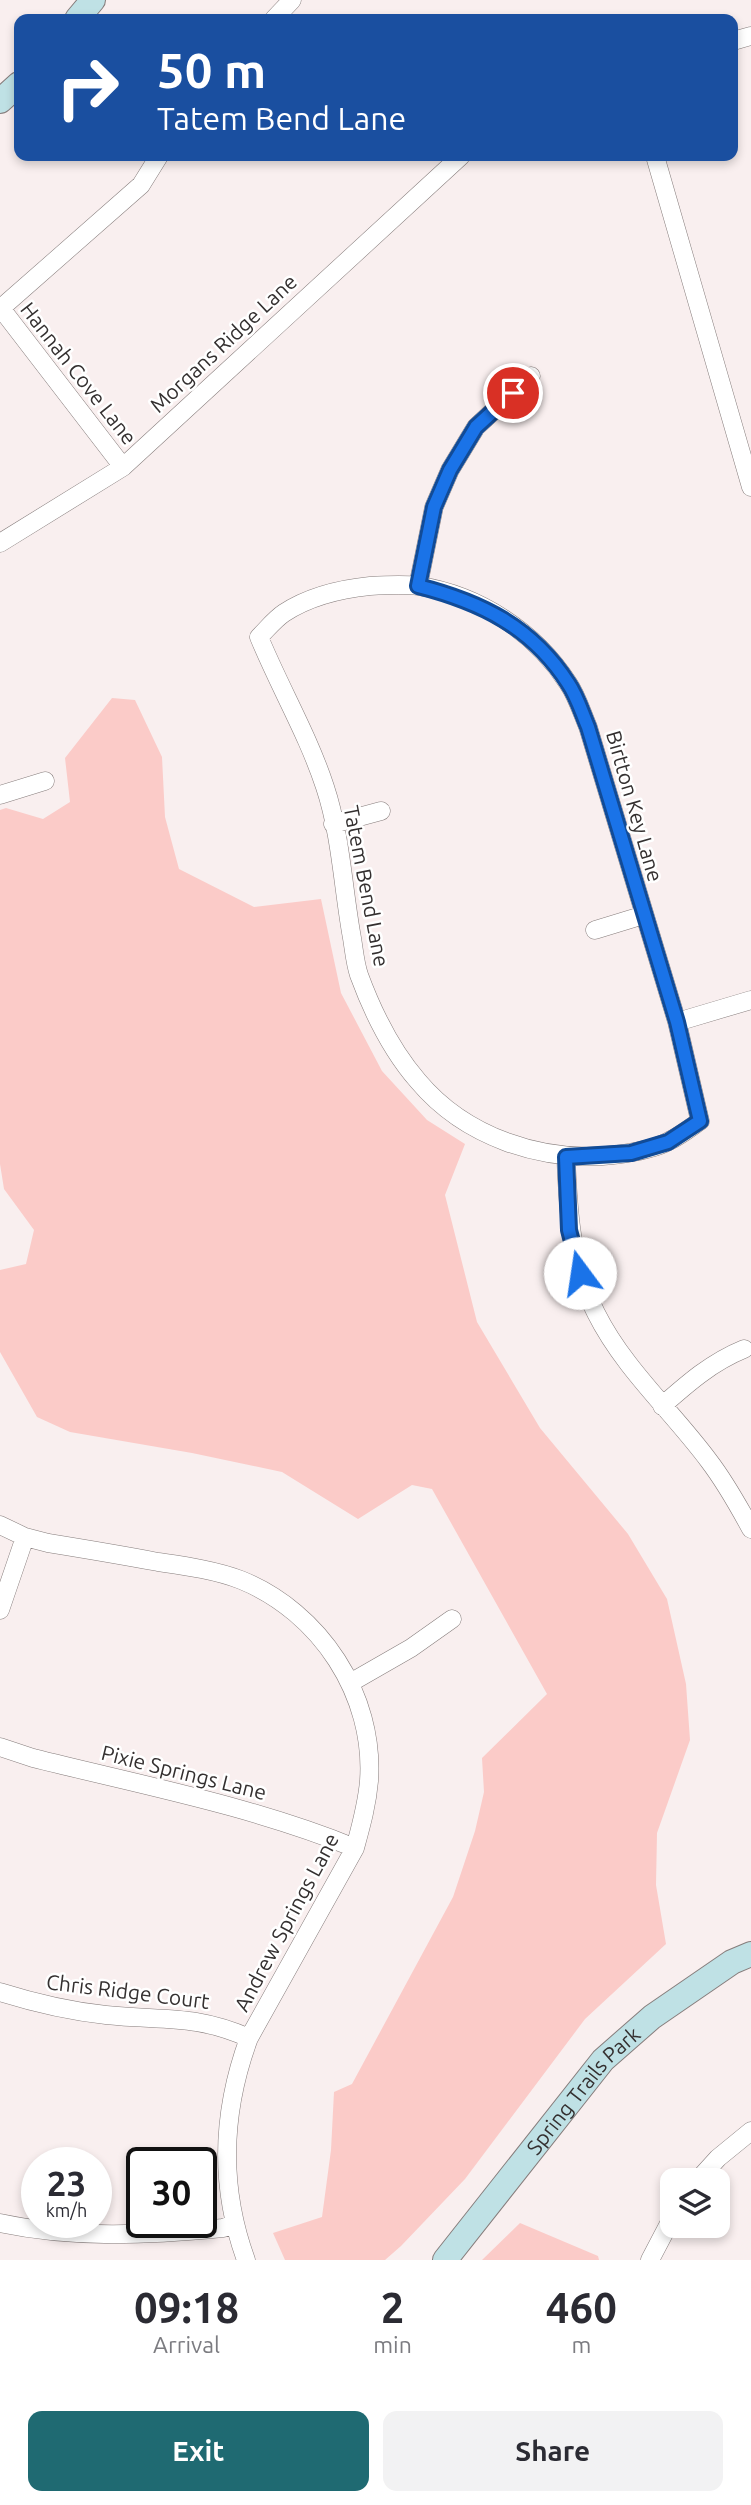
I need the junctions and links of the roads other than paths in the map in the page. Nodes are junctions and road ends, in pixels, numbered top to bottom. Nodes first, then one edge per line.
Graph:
1 (93, 0) edge
2 (292, 0) edge
3 (81, 14) edge
4 (279, 14) edge
5 (14, 88) edge
6 (0, 101) edge
7 (156, 161) edge
8 (456, 161) edge
9 (656, 161) edge
10 (0, 308) edge
11 (531, 376) dead end
12 (123, 467) junction
13 (751, 487) edge
14 (0, 543) edge
15 (418, 586) junction
16 (259, 637) joint
17 (45, 781) dead end
18 (0, 795) edge
19 (381, 811) dead end
20 (333, 824) junction
21 (644, 915) junction
22 (594, 930) dead end
23 (751, 1000) edge
24 (677, 1022) junction
25 (700, 1121) joint
26 (566, 1157) junction
27 (744, 1349) dead end
28 (662, 1406) junction
29 (0, 1525) edge
30 (751, 1529) edge
31 (25, 1537) junction
32 (0, 1610) edge
33 (452, 1619) dead end
34 (350, 1683) junction
35 (0, 1747) edge
36 (355, 1849) junction
37 (751, 1954) edge
38 (0, 1992) edge
39 (249, 2038) junction
40 (751, 2131) edge
41 (709, 2168) edge
42 (0, 2223) edge
43 (234, 2224) junction
44 (662, 2238) edge
45 (246, 2260) edge
46 (445, 2260) edge
47 (650, 2260) edge

1 - 3 street
2 - 4 street
5 - 6 street
7 - 10 street
8 - 12 street, Morgans Ridge Lane
9 - 13 street
10 - 12 street, Hannah Cove Lane
11 - 15 street
12 - 14 street, Morgans Ridge Lane
15 - 16 street, Birtton Key Lane
15 - 21 street, Birtton Key Lane
16 - 20 street, Tatem Bend Lane
17 - 18 street
19 - 20 street
20 - 26 street, Tatem Bend Lane
21 - 22 street
21 - 24 street, Birtton Key Lane
23 - 24 street
24 - 25 street, Birtton Key Lane
25 - 26 street, Tatem Bend Lane
26 - 28 street
27 - 28 street
28 - 30 street
29 - 31 street, Andrew Springs Lane
31 - 32 street
31 - 34 street, Andrew Springs Lane
33 - 34 street
34 - 36 street, Andrew Springs Lane
35 - 36 street, Pixie Springs Lane
36 - 39 street, Andrew Springs Lane
37 - 46 street, Spring Trails Park
38 - 39 street, Chris Ridge Court
39 - 43 street, Andrew Springs Lane
40 - 41 street
42 - 43 street
43 - 45 street, Andrew Springs Lane
44 - 47 street

